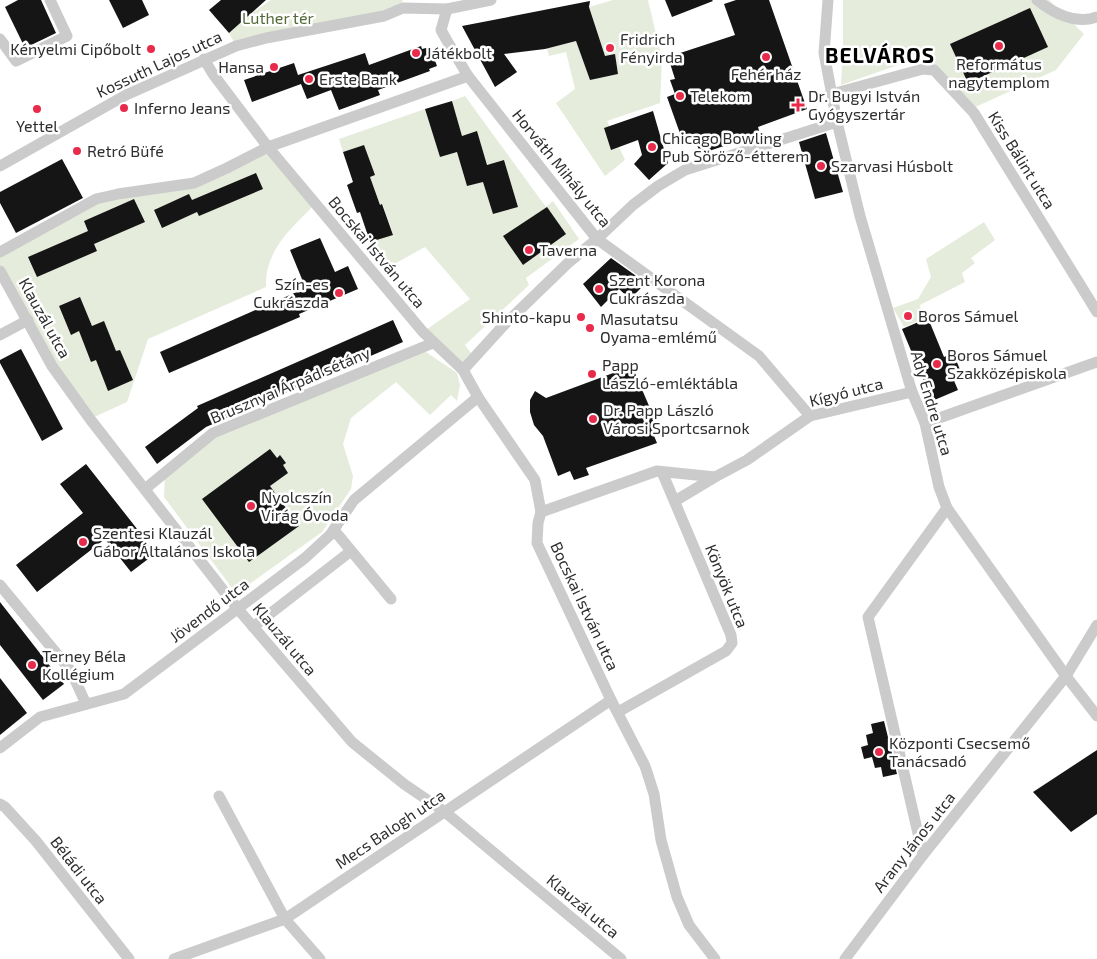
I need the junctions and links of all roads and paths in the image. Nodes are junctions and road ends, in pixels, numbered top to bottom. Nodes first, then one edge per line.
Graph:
1 (50, 0) edge
2 (491, 0) edge
3 (828, 0) edge
4 (1037, 0) edge
5 (404, 4) edge
6 (447, 9) junction
7 (1097, 17) edge
8 (0, 39) edge
9 (204, 59) junction
10 (468, 76) junction
11 (832, 94) junction
12 (837, 122) junction
13 (268, 147) junction
14 (0, 166) edge
15 (597, 239) junction
16 (0, 252) edge
17 (0, 271) edge
18 (1097, 312) edge
19 (28, 320) junction
20 (0, 335) edge
21 (433, 343) junction
22 (1097, 362) edge
23 (463, 370) junction
24 (912, 392) junction
25 (478, 397) junction
26 (810, 416) junction
27 (925, 423) junction
28 (662, 472) junction
29 (715, 477) junction
30 (145, 489) junction
31 (675, 502) junction
32 (947, 508) junction
33 (541, 512) junction
34 (334, 530) junction
35 (351, 551) junction
36 (0, 585) edge
37 (391, 599) dead end
38 (237, 608) junction
39 (1097, 625) edge
40 (253, 627) junction
41 (1066, 676) junction
42 (611, 700) junction
43 (86, 704) junction
44 (618, 712) junction
45 (1097, 716) edge
46 (0, 748) edge
47 (219, 796) dead end
48 (0, 804) edge
49 (445, 812) junction
50 (923, 855) junction
51 (285, 919) junction
52 (129, 959) edge
53 (174, 959) edge
54 (320, 959) edge
55 (621, 959) edge
56 (715, 959) edge
57 (845, 959) edge

1 - 8 street
2 - 6 street, Kossuth Lajos utca
3 - 11 street, Ady Endre utca
4 - 7 street
5 - 6 street, Kossuth Lajos utca
5 - 9 street, Kossuth Lajos utca
6 - 10 street, Horváth Mihály utca
9 - 13 street, Bocskai István utca
9 - 14 street, Kossuth Lajos utca
10 - 13 street
10 - 15 street, Horváth Mihály utca
11 - 12 street, Ady Endre utca
11 - 18 street, Kiss Bálint utca
12 - 15 street
12 - 24 street, Ady Endre utca
13 - 16 street
13 - 21 street, Bocskai István utca
15 - 23 street
15 - 26 street, Horváth Mihály utca
17 - 19 street, Klauzál utca
19 - 20 street
19 - 30 street, Klauzál utca
21 - 23 street, Bocskai István utca
21 - 30 street, Brusznyai Árpád sétány
22 - 27 street
23 - 25 street, Bocskai István utca
24 - 26 street, Kígyó utca
24 - 27 street, Ady Endre utca
25 - 33 street, Bocskai István utca
25 - 34 street, Jövendő utca
26 - 29 street, Kígyó utca
27 - 32 street, Ady Endre utca
28 - 29 street
28 - 31 street, Könyök utca
28 - 33 street
29 - 31 street, Kígyó utca
30 - 38 street, Klauzál utca
31 - 44 street, Könyök utca
32 - 41 street, Ady Endre utca
32 - 50 street
33 - 42 street, Bocskai István utca
34 - 35 street
34 - 38 street, Jövendő utca
35 - 37 street
35 - 40 street
36 - 43 street
38 - 40 street, Klauzál utca
38 - 43 street, Jövendő utca
39 - 41 street, Arany János utca
40 - 49 street, Klauzál utca
41 - 45 street, Ady Endre utca
41 - 50 street, Arany János utca
42 - 44 street, Bocskai István utca
42 - 49 street, Mecs Balogh utca
43 - 46 street, Jövendő utca
44 - 56 street, Bocskai István utca
47 - 51 street
48 - 52 street, Béládi utca
49 - 51 street, Mecs Balogh utca
49 - 55 street, Klauzál utca
50 - 57 street, Arany János utca
51 - 53 street, Mecs Balogh utca
51 - 54 street

